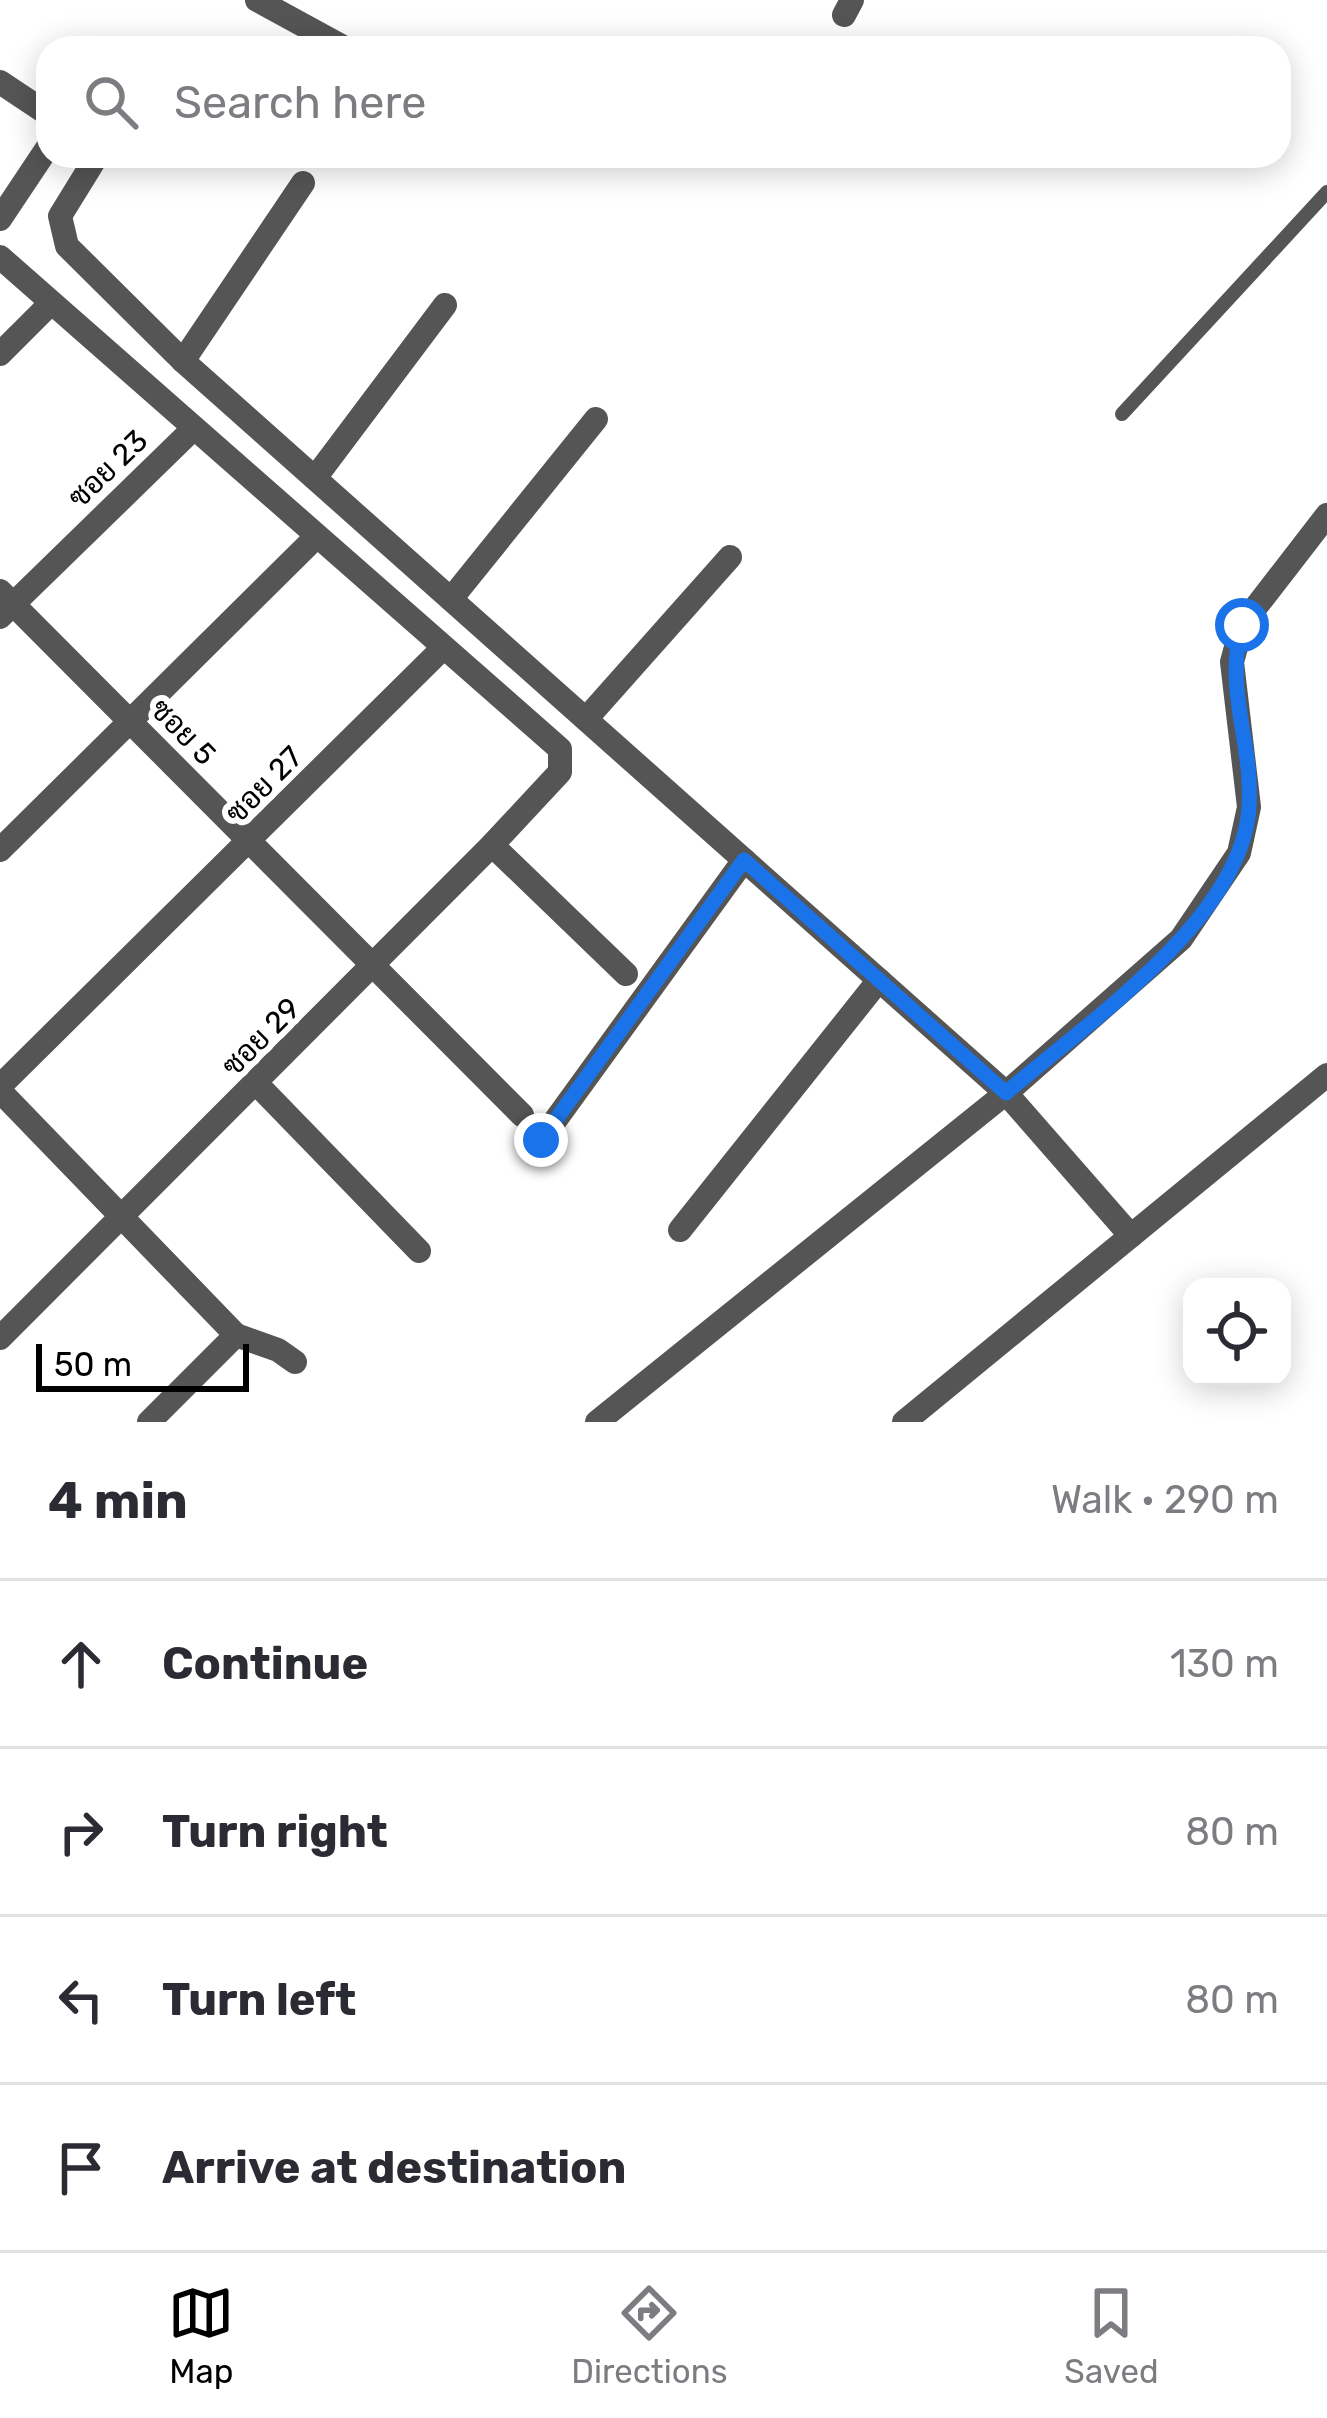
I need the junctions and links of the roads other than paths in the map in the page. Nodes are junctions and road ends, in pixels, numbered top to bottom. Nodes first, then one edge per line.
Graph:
1 (257, 0) edge
2 (323, 36) edge
3 (0, 82) edge
4 (36, 106) edge
5 (36, 165) edge
6 (90, 168) edge
7 (303, 183) dead end
8 (1327, 192) edge
9 (0, 219) edge
10 (0, 257) edge
11 (51, 303) junction
12 (445, 305) dead end
13 (0, 354) edge
14 (183, 361) junction
15 (1122, 414) dead end
16 (596, 418) dead end
17 (193, 429) junction
18 (315, 478) junction
19 (1327, 515) edge
20 (314, 538) junction
21 (730, 557) dead end
22 (451, 599) junction
23 (4, 604) edge
24 (441, 650) junction
25 (586, 718) junction
26 (130, 721) junction
27 (248, 842) junction
28 (493, 844) junction
29 (0, 850) edge
30 (744, 860) junction
31 (372, 968) junction
32 (626, 974) dead end
33 (879, 980) junction
34 (1327, 1075) edge
35 (257, 1084) junction
36 (0, 1089) edge
37 (1006, 1093) junction
38 (522, 1115) dead end
39 (541, 1140) dead end
40 (124, 1218) junction
41 (680, 1230) dead end
42 (1131, 1236) junction
43 (419, 1251) dead end
44 (236, 1335) junction
45 (0, 1338) edge
46 (295, 1362) dead end
47 (149, 1422) edge
48 (597, 1422) edge
49 (904, 1422) edge

1 - 2 street
3 - 4 street
5 - 9 street
6 - 14 street
7 - 14 street
8 - 15 lane
10 - 11 street
11 - 13 street
11 - 17 street
12 - 18 street
14 - 18 street
16 - 22 street
17 - 20 street, ซอย 23
17 - 23 street, ซอย 23
18 - 22 street
19 - 37 street
20 - 24 street, ซอย 23
20 - 26 street
21 - 25 street
22 - 25 street
23 - 26 street, ซอย 5
24 - 27 street, ซอย 27
24 - 28 street, ซอย 29
25 - 30 street
26 - 27 street, ซอย 5
26 - 29 street
27 - 31 street, ซอย 5
27 - 36 street, ซอย 27
28 - 31 street, ซอย 29
28 - 32 street
30 - 33 street
30 - 39 street
31 - 35 street, ซอย 29
31 - 38 street, ซอย 5
33 - 37 street
33 - 41 street
34 - 42 street
35 - 40 street, ซอย 29
35 - 43 street
36 - 40 street
37 - 42 street
37 - 48 street
40 - 44 street
40 - 45 street, ซอย 29
42 - 49 street
44 - 46 street
44 - 47 street

